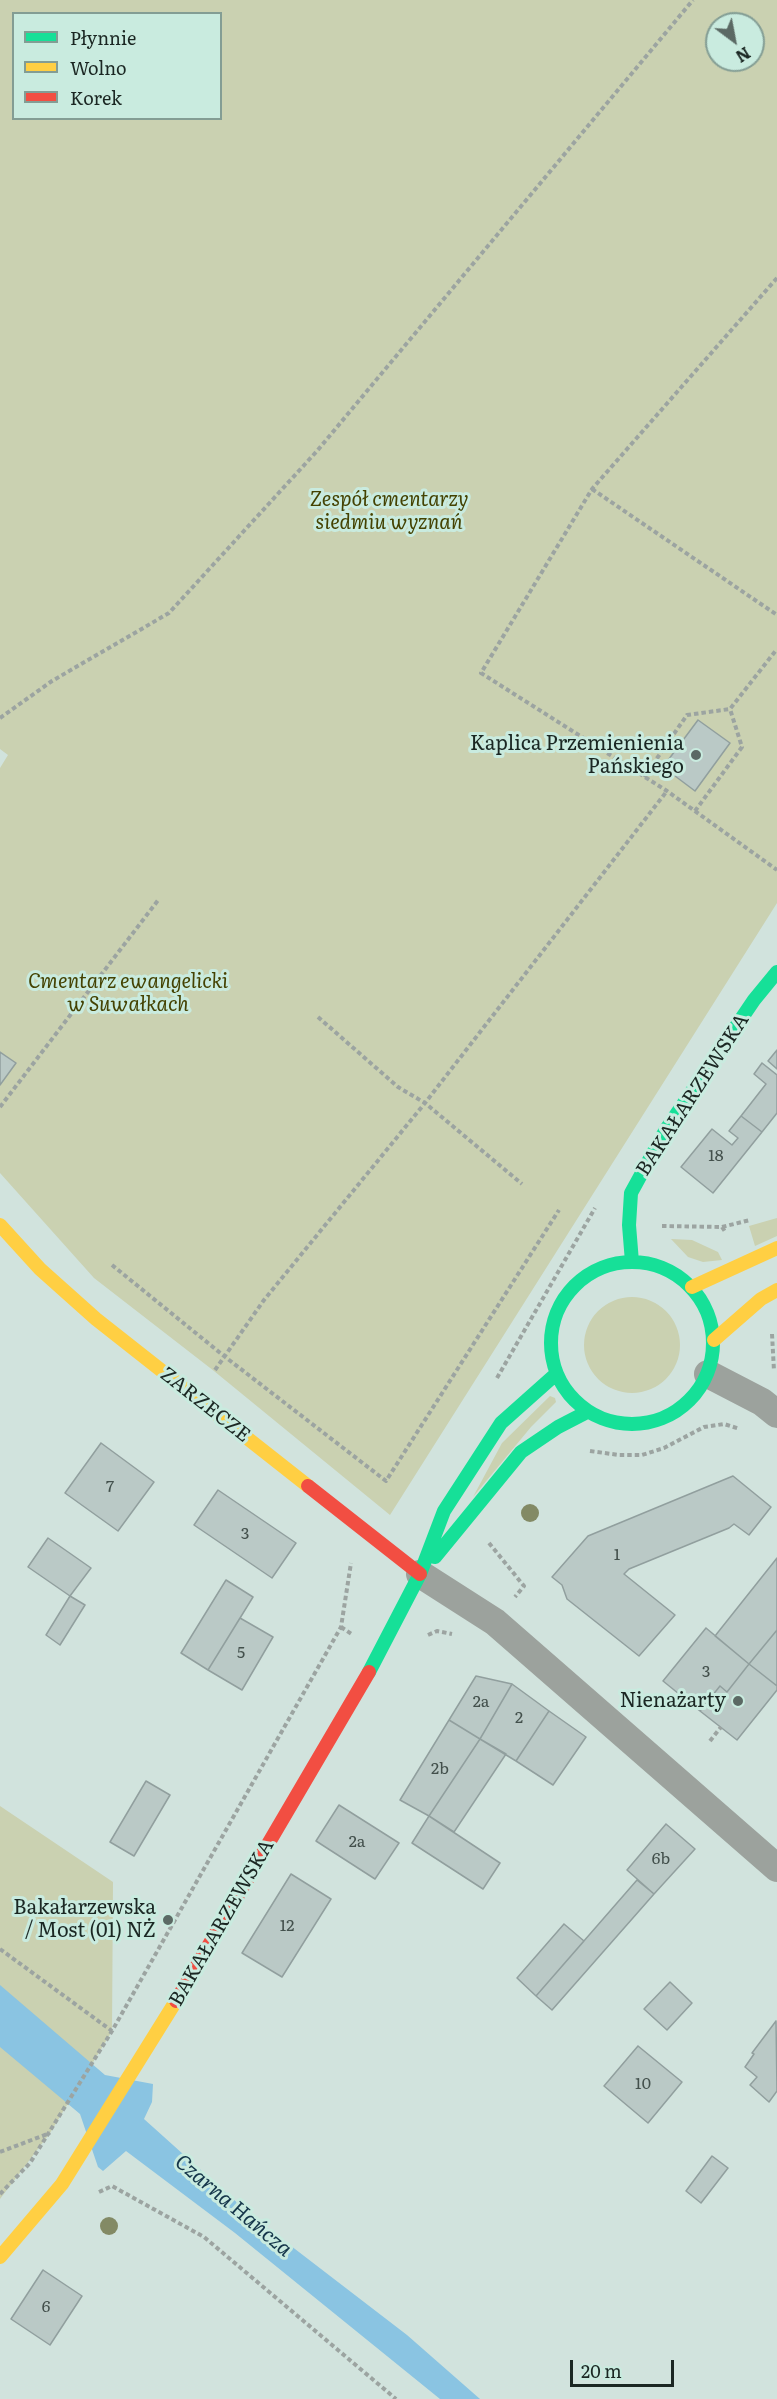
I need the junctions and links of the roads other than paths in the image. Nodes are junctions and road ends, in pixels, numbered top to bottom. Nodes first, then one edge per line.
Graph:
1 (777, 972) edge
2 (0, 1225) edge
3 (777, 1248) edge
4 (632, 1262) junction
5 (692, 1287) junction
6 (777, 1290) edge
7 (714, 1340) junction
8 (556, 1374) junction
9 (708, 1374) junction
10 (769, 1408) edge
11 (588, 1412) junction
12 (420, 1574) junction
13 (777, 1868) edge
14 (0, 2257) edge

1 - 4 street, BAKAŁARZEWSKA
2 - 12 street, ZARZECZE
3 - 5 street
4 - 5 street
4 - 8 street
5 - 7 street
6 - 7 street
7 - 9 street
8 - 11 street
8 - 12 street, BAKAŁARZEWSKA
9 - 10 street
9 - 11 street
11 - 12 street, BAKAŁARZEWSKA
12 - 13 street
12 - 14 street, BAKAŁARZEWSKA

